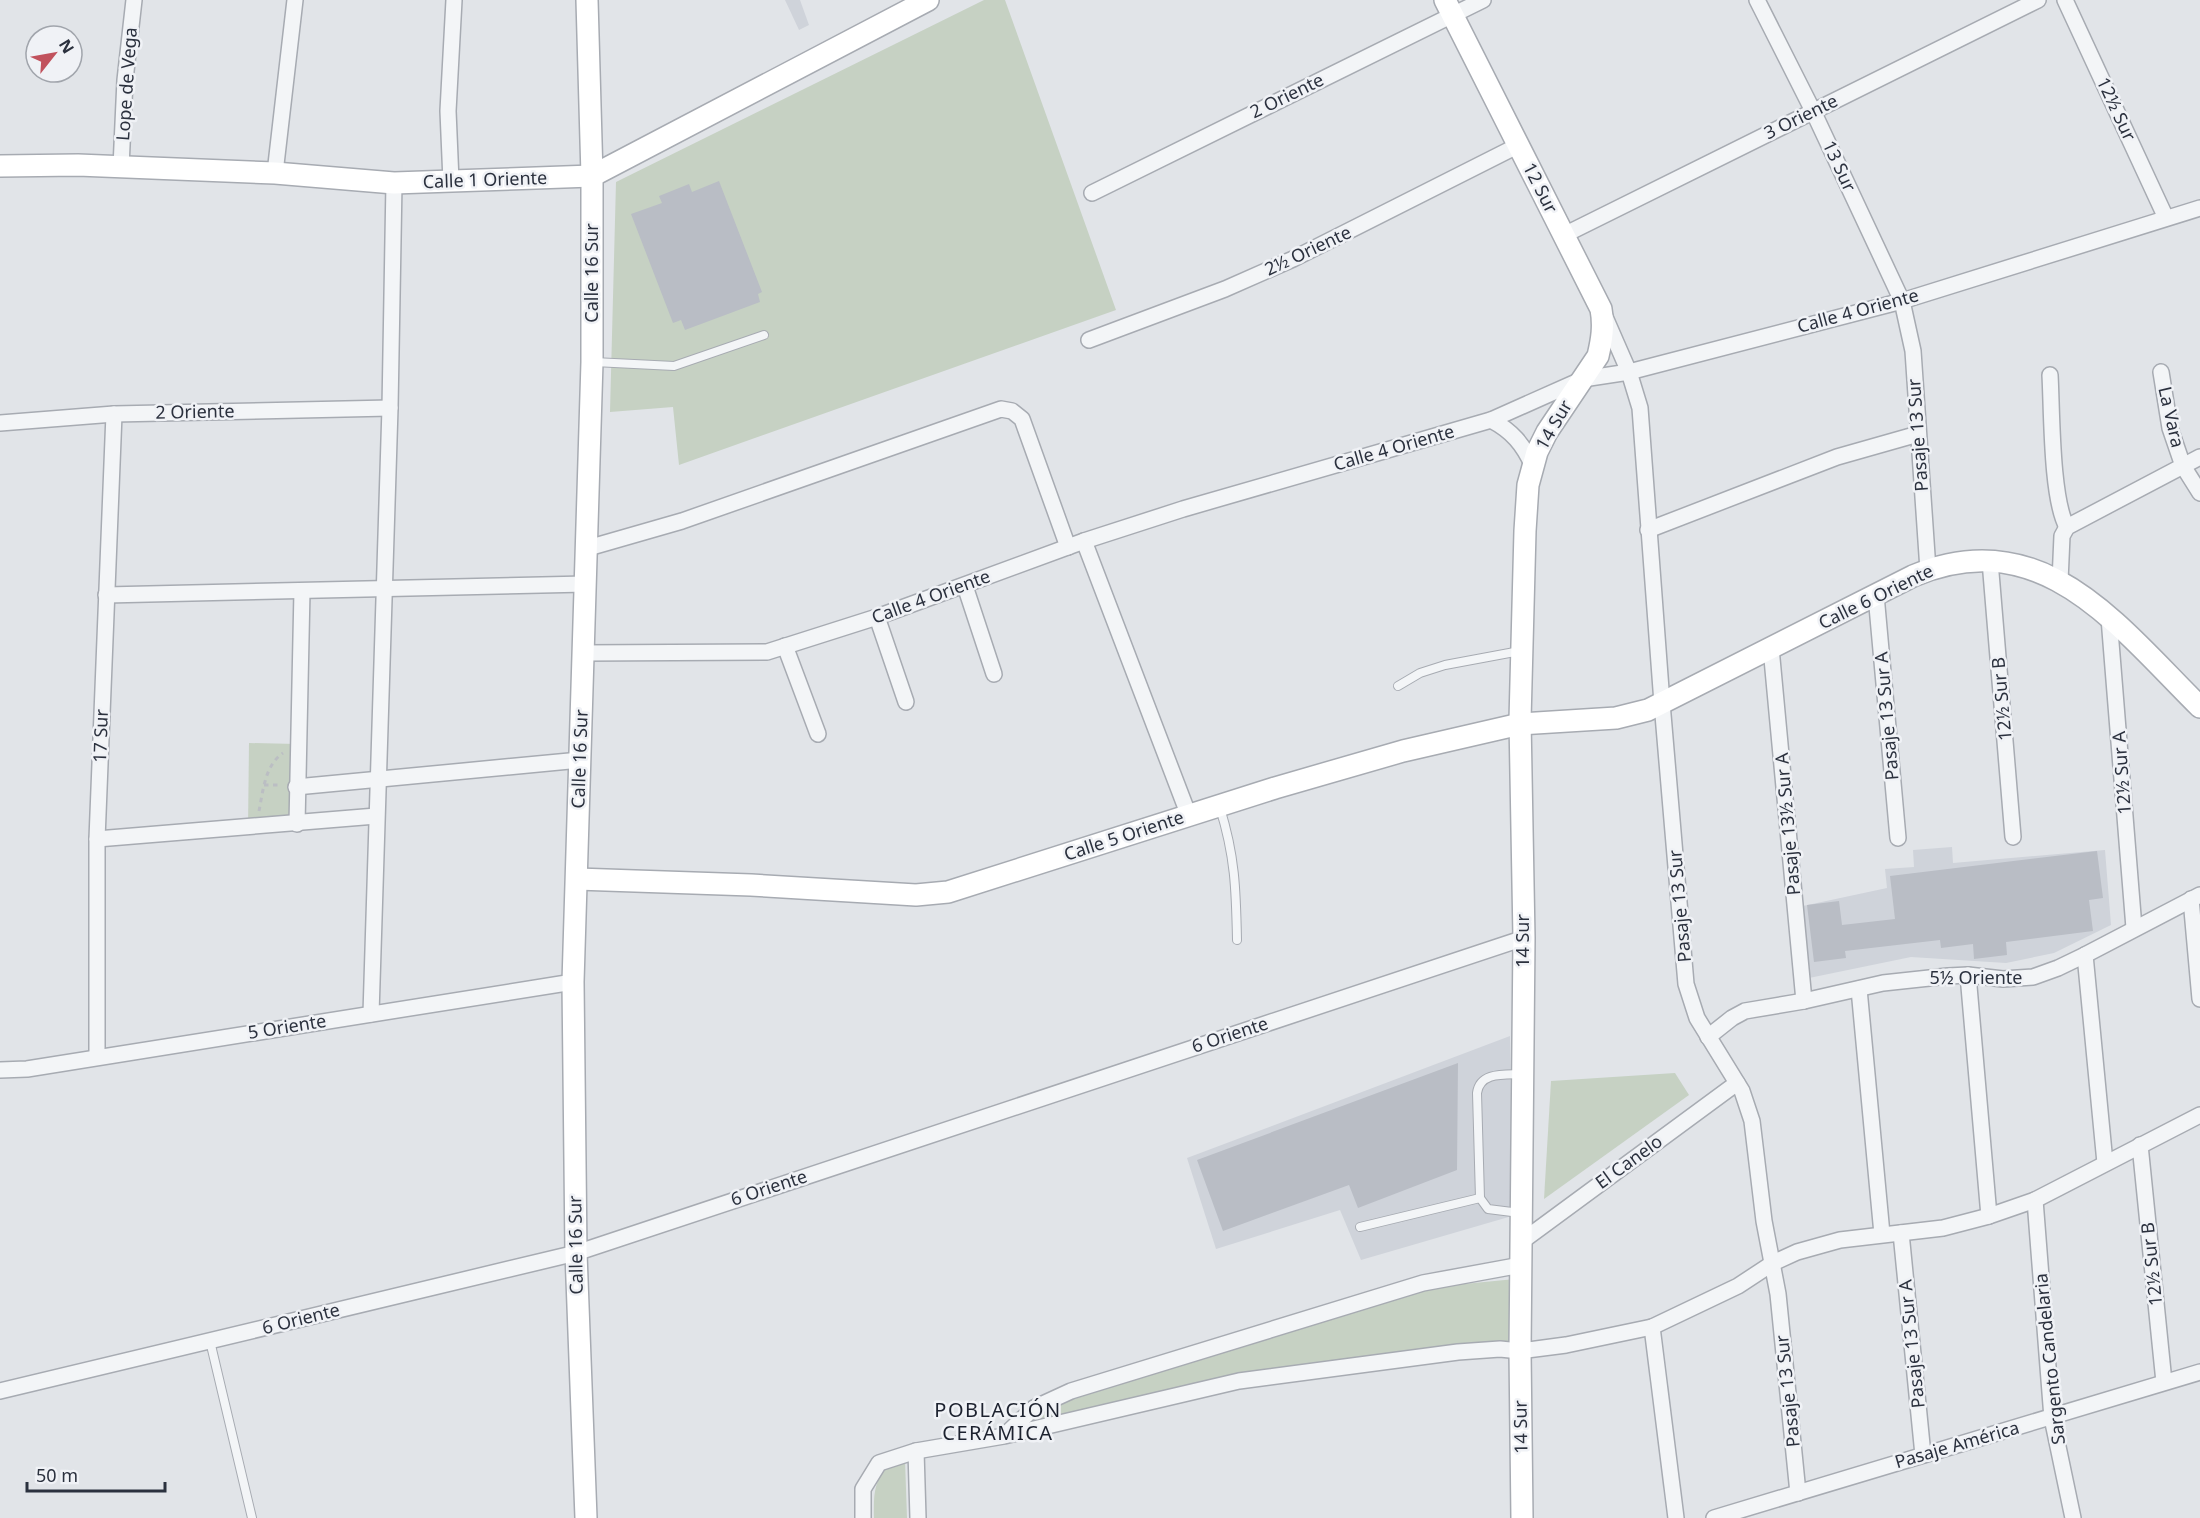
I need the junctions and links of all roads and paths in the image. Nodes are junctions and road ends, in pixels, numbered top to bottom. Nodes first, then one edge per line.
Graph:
1 (134, 0) edge
2 (296, 0) edge
3 (454, 0) edge
4 (587, 0) edge
5 (928, 0) edge
6 (1483, 0) edge
7 (1757, 0) edge
8 (2038, 0) edge
9 (2065, 0) edge
10 (1449, 7) edge
11 (1813, 111) junction
12 (1519, 145) junction
13 (0, 166) edge
14 (121, 167) junction
15 (275, 173) junction
16 (592, 176) junction
17 (451, 181) junction
18 (394, 183) junction
19 (1092, 193) dead end
20 (2200, 208) edge
21 (2166, 218) junction
22 (1564, 235) junction
23 (1902, 301) junction
24 (1601, 309) junction
25 (764, 335) dead end
26 (1089, 340) dead end
27 (592, 362) junction
28 (1629, 372) junction
29 (2161, 372) dead end
30 (2050, 375) dead end
31 (1582, 379) junction
32 (390, 408) junction
33 (114, 414) junction
34 (1491, 420) junction
35 (0, 423) edge
36 (1918, 434) junction
37 (2200, 457) edge
38 (1533, 466) junction
39 (2183, 466) junction
40 (2200, 493) edge
41 (2067, 527) junction
42 (1648, 530) junction
43 (1084, 541) junction
44 (1068, 547) junction
45 (588, 548) junction
46 (1990, 561) junction
47 (1928, 570) junction
48 (2060, 581) junction
49 (586, 584) junction
50 (964, 586) junction
51 (383, 589) junction
52 (302, 591) junction
53 (1876, 595) junction
54 (106, 596) junction
55 (877, 617) junction
56 (2109, 618) junction
57 (785, 646) junction
58 (1771, 648) junction
59 (1522, 651) junction
60 (584, 653) junction
61 (994, 674) dead end
62 (1398, 686) dead end
63 (906, 702) dead end
64 (1662, 704) junction
65 (2200, 706) edge
66 (1520, 724) junction
67 (818, 734) dead end
68 (297, 744) junction
69 (580, 760) junction
70 (377, 779) junction
71 (296, 787) junction
72 (1219, 806) junction
73 (376, 816) junction
74 (1189, 816) junction
75 (297, 824) junction
76 (257, 827) junction
77 (2013, 837) dead end
78 (1899, 838) dead end
79 (97, 839) junction
80 (577, 879) junction
81 (2195, 897) edge
82 (2134, 928) junction
83 (1524, 938) junction
84 (1237, 940) dead end
85 (2085, 955) junction
86 (1968, 975) junction
87 (573, 982) junction
88 (1859, 989) junction
89 (2200, 999) edge
90 (1804, 1001) junction
91 (371, 1014) junction
92 (1708, 1037) junction
93 (98, 1057) junction
94 (0, 1070) edge
95 (1523, 1074) junction
96 (1737, 1083) junction
97 (2200, 1115) edge
98 (2140, 1145) junction
99 (2105, 1163) junction
100 (1480, 1198) junction
101 (2035, 1200) junction
102 (1521, 1213) junction
103 (1989, 1216) junction
104 (1360, 1227) dead end
105 (1901, 1233) junction
106 (1882, 1234) junction
107 (1521, 1242) junction
108 (576, 1253) junction
109 (1773, 1263) junction
110 (1521, 1265) junction
111 (1652, 1327) junction
112 (210, 1341) junction
113 (1520, 1351) junction
114 (2200, 1372) edge
115 (2164, 1383) junction
116 (0, 1391) edge
117 (2052, 1418) junction
118 (1004, 1436) junction
119 (916, 1451) junction
120 (1923, 1455) junction
121 (1798, 1492) junction
122 (252, 1518) edge
123 (586, 1518) edge
124 (863, 1518) edge
125 (918, 1518) edge
126 (1522, 1518) edge
127 (1676, 1518) edge
128 (1714, 1518) edge
129 (2073, 1518) edge

1 - 14 street, Lope de Vega
2 - 15 street
3 - 17 street
4 - 16 main road, Calle 16 Sur
5 - 16 main road, Calle 1 Oriente
6 - 10 street, 2 Oriente
7 - 11 street, 13 Sur
8 - 11 street, 3 Oriente
9 - 21 street, 12½ Sur
10 - 12 main road, 12 Sur
10 - 19 street, 2 Oriente
11 - 22 street, 3 Oriente
11 - 23 street, 13 Sur
12 - 22 main road, 12 Sur
12 - 26 street, 2½ Oriente
13 - 14 main road, Calle 1 Oriente
14 - 15 main road, Calle 1 Oriente
15 - 18 main road, Calle 1 Oriente
16 - 17 main road, Calle 1 Oriente
16 - 27 main road, Calle 16 Sur
17 - 18 main road, Calle 1 Oriente
18 - 32 street
20 - 21 street, Calle 4 Oriente
21 - 23 street, Calle 4 Oriente
22 - 24 main road, 12 Sur
23 - 28 street, Calle 4 Oriente
23 - 36 street, Pasaje 13 Sur
24 - 28 street, Pasaje 13 Sur
24 - 31 main road, 12 Sur
25 - 27 lane
27 - 45 main road, Calle 16 Sur
28 - 31 street, Calle 4 Oriente
28 - 42 street, Pasaje 13 Sur
29 - 39 street, La Vara
30 - 41 street
31 - 34 street, Calle 4 Oriente
31 - 38 main road, 14 Sur
32 - 33 street, 2 Oriente
32 - 51 street
33 - 35 street, 2 Oriente
33 - 54 street, 17 Sur
34 - 38 street
34 - 43 street, Calle 4 Oriente
36 - 42 street
36 - 47 street, Pasaje 13 Sur
37 - 39 street
38 - 59 main road, 14 Sur
39 - 40 street, La Vara
39 - 41 street
41 - 48 street
42 - 64 street, Pasaje 13 Sur
43 - 44 street, Calle 4 Oriente
43 - 74 street
44 - 45 street
44 - 50 street, Calle 4 Oriente
45 - 49 main road, Calle 16 Sur
46 - 47 main road, Calle 6 Oriente
46 - 48 main road, Calle 6 Oriente
46 - 77 street, 12½ Sur B
47 - 53 main road, Calle 6 Oriente
48 - 56 main road, Calle 6 Oriente
49 - 51 street
49 - 60 main road, Calle 16 Sur
50 - 55 street, Calle 4 Oriente
50 - 61 street
51 - 52 street
51 - 70 street
52 - 54 street
52 - 68 street
53 - 58 main road, Calle 6 Oriente
53 - 78 street, Pasaje 13 Sur A
54 - 79 street, 17 Sur
55 - 57 street, Calle 4 Oriente
55 - 63 street
56 - 65 main road, Calle 6 Oriente
56 - 82 street, 12½ Sur A
57 - 60 street, Calle 4 Oriente
57 - 67 street
58 - 64 main road, Calle 6 Oriente
58 - 90 street, Pasaje 13½ Sur A
59 - 62 lane
59 - 66 main road, 14 Sur
60 - 69 main road, Calle 16 Sur
64 - 66 main road, Calle 5 Oriente
64 - 92 street, Pasaje 13 Sur
66 - 72 main road, Calle 5 Oriente
66 - 83 main road, 14 Sur
68 - 71 street
68 - 76 path
69 - 70 street
69 - 80 main road, Calle 16 Sur
70 - 71 street
70 - 73 street
71 - 75 street
72 - 74 main road, Calle 5 Oriente
72 - 84 lane
73 - 75 street
73 - 91 street
74 - 80 main road, Calle 5 Oriente
75 - 76 street
76 - 79 street
79 - 93 street, 17 Sur
80 - 87 main road, Calle 16 Sur
81 - 82 street, 5½ Oriente
81 - 89 street
82 - 85 street, 5½ Oriente
83 - 95 main road, 14 Sur
83 - 108 street, 6 Oriente
85 - 86 street, 5½ Oriente
85 - 99 street
86 - 88 street, 5½ Oriente
86 - 103 street
87 - 91 street, 5 Oriente
87 - 108 main road, Calle 16 Sur
88 - 90 street, 5½ Oriente
88 - 106 street
90 - 92 street, 5½ Oriente
91 - 93 street, 5 Oriente
92 - 96 street, Pasaje 13 Sur
93 - 94 street, 5 Oriente
95 - 100 lane
95 - 102 main road, 14 Sur
96 - 107 street, El Canelo
96 - 109 street, Pasaje 13 Sur
97 - 98 street
98 - 99 street
98 - 115 street, 12½ Sur B
99 - 101 street
100 - 102 lane
100 - 104 lane
101 - 103 street
101 - 117 street, Sargento Candelaria
102 - 107 main road, 14 Sur
103 - 105 street
105 - 106 street
105 - 120 street, Pasaje 13 Sur A
106 - 109 street
107 - 110 main road, 14 Sur
108 - 112 street, 6 Oriente
108 - 123 main road, Calle 16 Sur
109 - 111 street
109 - 121 street, Pasaje 13 Sur
110 - 113 main road, 14 Sur
110 - 118 street
111 - 113 street
111 - 127 street
112 - 116 street, 6 Oriente
112 - 122 lane
113 - 118 street
113 - 126 main road, 14 Sur
114 - 115 street, Pasaje América
115 - 117 street, Pasaje América
117 - 120 street, Pasaje América
117 - 129 street, Sargento Candelaria
118 - 119 street
119 - 124 street
119 - 125 street
120 - 121 street, Pasaje América
121 - 128 street, Pasaje América

